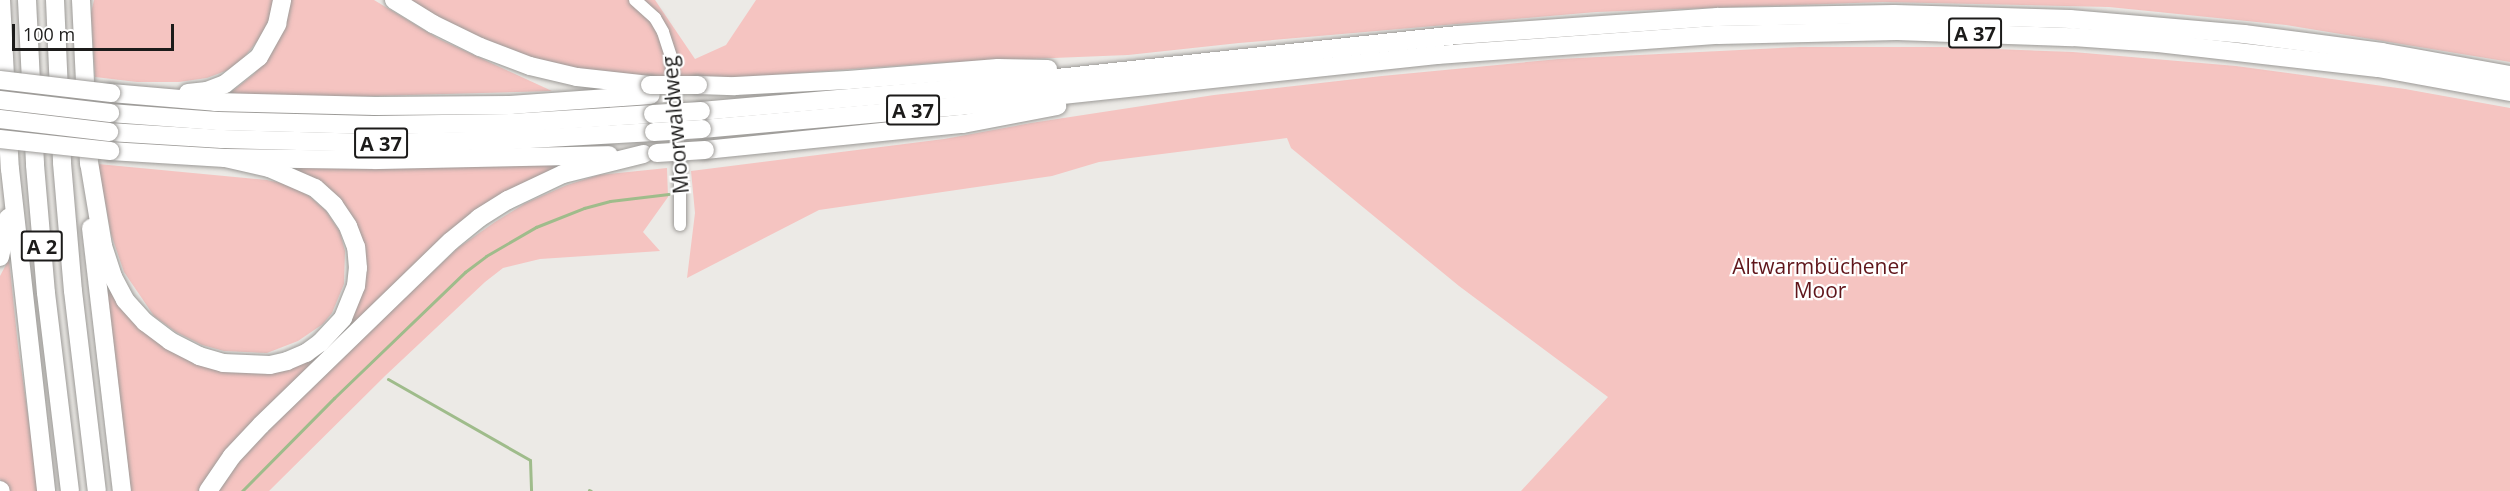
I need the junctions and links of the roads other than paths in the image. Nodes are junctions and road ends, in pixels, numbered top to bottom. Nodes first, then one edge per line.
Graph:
1 (27, 0) edge
2 (55, 0) edge
3 (282, 0) edge
4 (394, 0) edge
5 (635, 0) edge
6 (0, 1) edge
7 (80, 2) edge
8 (1116, 70) junction
9 (2510, 75) edge
10 (0, 80) edge
11 (1171, 83) junction
12 (650, 90) junction
13 (2510, 92) edge
14 (135, 94) junction
15 (0, 100) edge
16 (0, 119) edge
17 (701, 120) junction
18 (654, 123) junction
19 (0, 139) edge
20 (650, 153) junction
21 (225, 158) junction
22 (89, 162) junction
23 (9, 169) junction
24 (680, 225) dead end
25 (0, 257) edge
26 (46, 491) edge
27 (70, 491) edge
28 (97, 491) edge
29 (122, 491) edge
30 (208, 491) edge

1 - 27 highway, A 2
2 - 28 highway, A 2
3 - 14 highway
4 - 12 highway
5 - 24 street, Moorwaldweg
6 - 23 highway
7 - 22 highway
8 - 9 highway, A 37
8 - 12 highway
8 - 17 highway, A 37
10 - 14 highway, bridge
11 - 13 highway, A 37
11 - 17 highway, A 37
11 - 20 highway, bridge
12 - 14 highway
15 - 18 highway, A 37, bridge
16 - 18 highway, A 37, bridge
17 - 18 highway, A 37, bridge
19 - 21 highway, bridge
20 - 21 highway
20 - 30 highway
21 - 22 highway
22 - 29 highway
23 - 25 highway
23 - 26 highway

